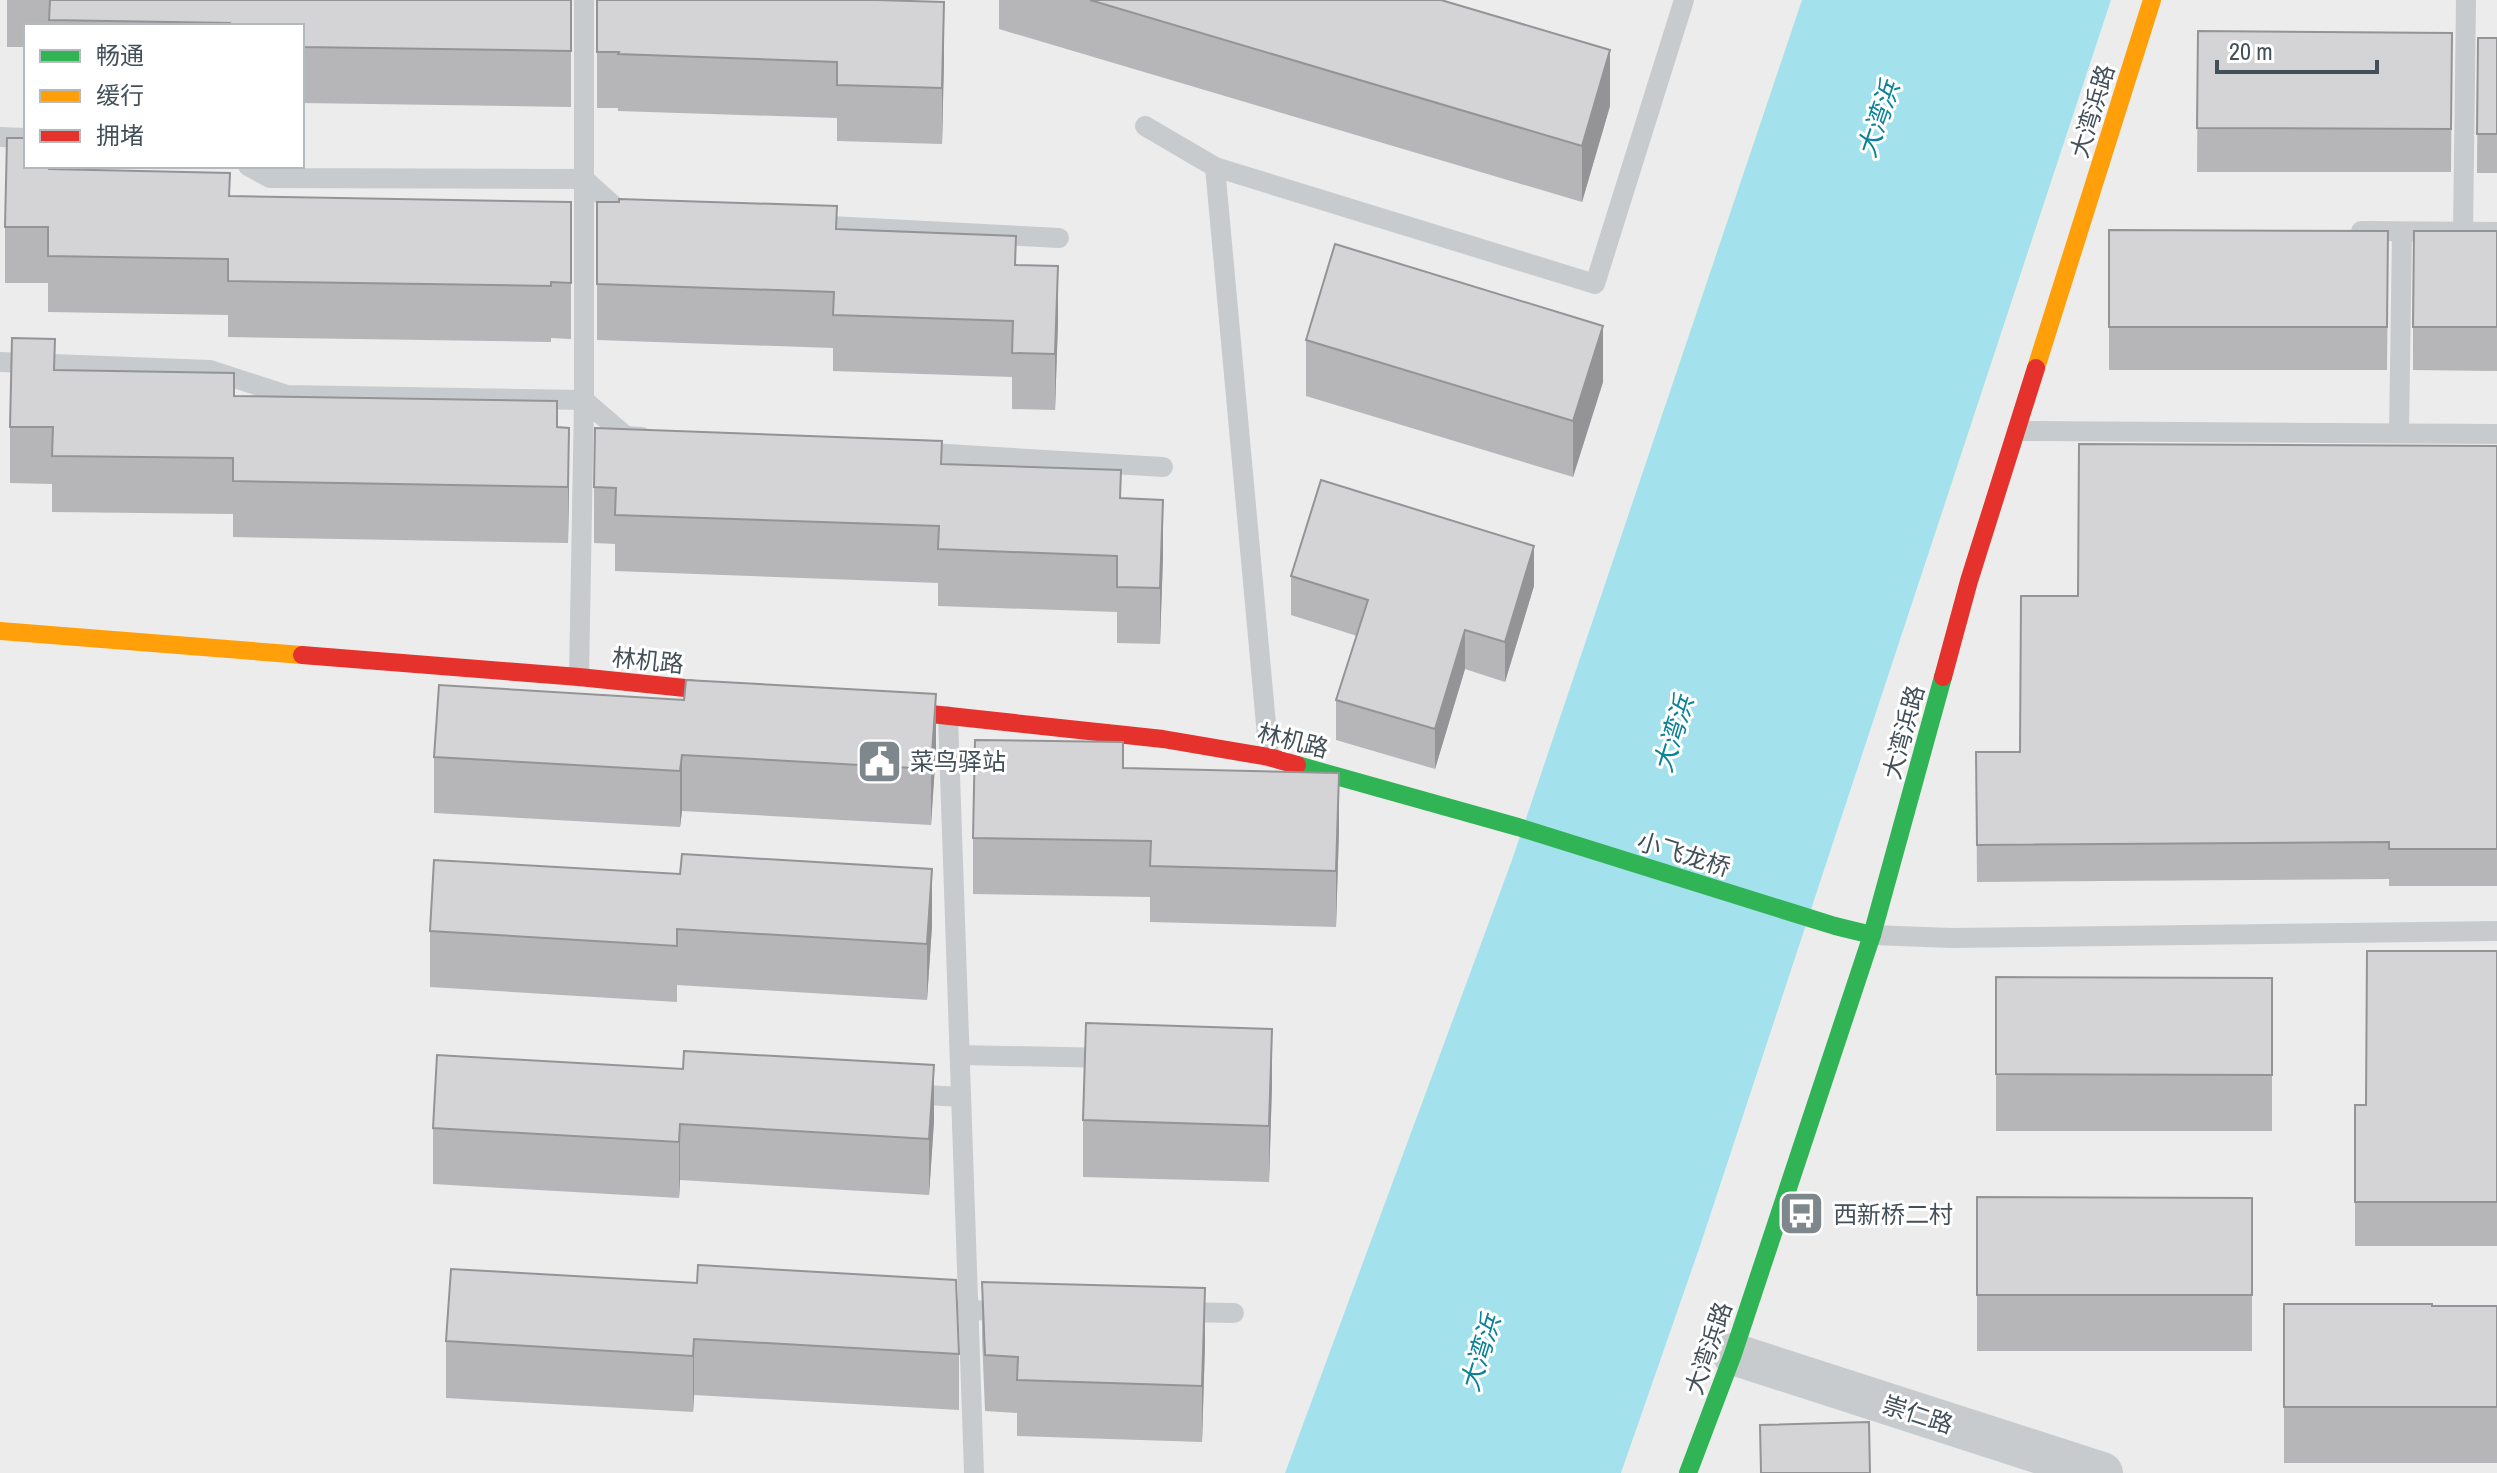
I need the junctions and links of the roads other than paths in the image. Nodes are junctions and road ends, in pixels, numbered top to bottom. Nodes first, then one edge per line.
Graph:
1 (584, 0) edge
2 (1684, 0) edge
3 (2152, 0) edge
4 (2466, 0) edge
5 (1145, 126) dead end
6 (0, 137) edge
7 (24, 138) edge
8 (1215, 167) junction
9 (252, 168) edge
10 (584, 179) junction
11 (655, 216) edge
12 (795, 224) edge
13 (2341, 231) edge
14 (2402, 232) junction
15 (2497, 232) edge
16 (2463, 233) junction
17 (1059, 238) dead end
18 (0, 362) edge
19 (584, 400) junction
20 (2017, 431) junction
21 (2399, 433) junction
22 (2497, 434) edge
23 (658, 438) edge
24 (895, 451) edge
25 (1163, 467) dead end
26 (0, 631) edge
27 (579, 677) junction
28 (763, 697) edge
29 (855, 706) edge
30 (948, 716) junction
31 (1269, 757) junction
32 (1518, 827) joint
33 (2497, 931) edge
34 (1872, 935) junction
35 (960, 1055) junction
36 (1133, 1058) edge
37 (883, 1092) edge
38 (961, 1097) junction
39 (906, 1307) edge
40 (969, 1311) junction
41 (1031, 1311) edge
42 (1156, 1312) edge
43 (1234, 1313) dead end
44 (1733, 1354) junction
45 (974, 1473) edge
46 (1688, 1473) edge
47 (2102, 1473) edge

1 - 10 lane
2 - 8 lane
3 - 20 street, 大湾浜路
4 - 16 lane
5 - 8 lane
6 - 7 lane
8 - 31 lane
9 - 10 lane
10 - 11 lane
10 - 19 lane
12 - 17 lane
13 - 14 lane
14 - 16 lane
14 - 21 lane
15 - 16 lane
18 - 19 lane
19 - 23 lane
19 - 27 lane
20 - 21 lane
20 - 34 street, 大湾浜路
21 - 22 lane
24 - 25 lane
26 - 27 street, 林机路
27 - 28 street, 林机路
29 - 30 street, 林机路
30 - 31 street, 林机路
30 - 35 lane
31 - 32 street, 林机路
32 - 34 street, 小飞龙桥
33 - 34 lane
34 - 44 street, 大湾浜路
35 - 36 lane
35 - 38 lane
37 - 38 lane
38 - 40 lane
39 - 40 lane
40 - 41 lane
40 - 45 lane
42 - 43 lane
44 - 46 street, 大湾浜路
44 - 47 street, 崇仁路

